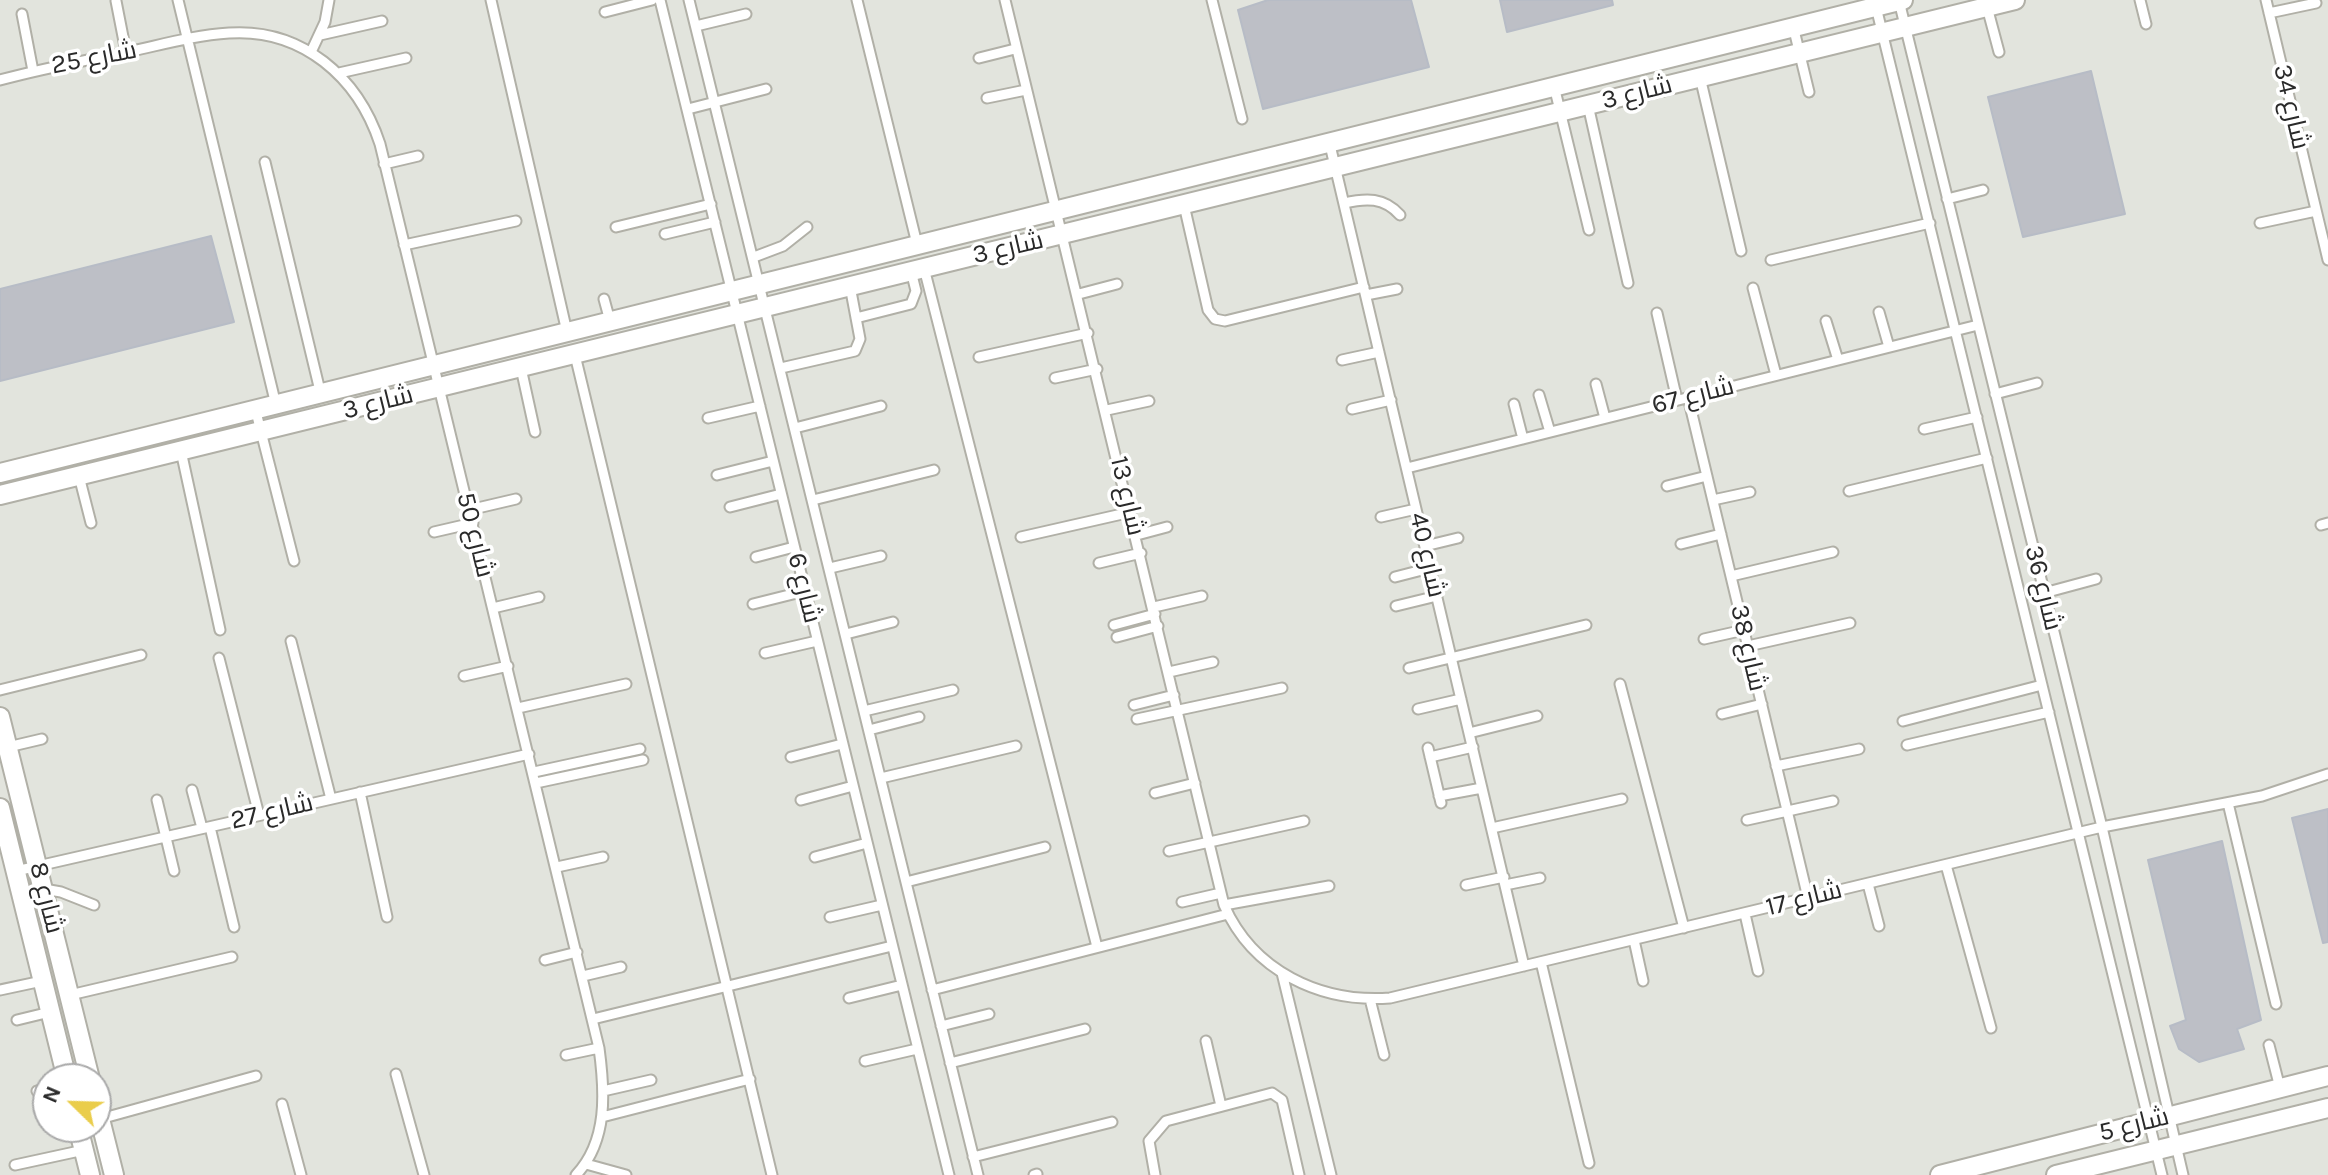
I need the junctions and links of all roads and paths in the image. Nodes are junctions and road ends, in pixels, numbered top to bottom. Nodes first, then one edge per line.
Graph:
1 (178, 0) edge
2 (329, 0) edge
3 (491, 0) edge
4 (652, 0) edge
5 (660, 0) edge
6 (689, 0) edge
7 (857, 0) edge
8 (1005, 0) edge
9 (1212, 0) edge
10 (1901, 0) edge
11 (2015, 0) edge
12 (2140, 0) edge
13 (2266, 0) edge
14 (116, 1) edge
15 (2316, 3) dead end
16 (1876, 7) junction
17 (1987, 7) junction
18 (605, 12) dead end
19 (2269, 13) junction
20 (22, 14) dead end
21 (746, 14) dead end
22 (382, 21) dead end
23 (2146, 24) dead end
24 (696, 26) junction
25 (1793, 26) junction
26 (1905, 26) junction
27 (1883, 32) junction
28 (320, 35) junction
29 (188, 39) junction
30 (1015, 49) junction
31 (126, 52) junction
32 (311, 52) junction
33 (1800, 52) junction
34 (1999, 52) dead end
35 (406, 58) dead end
36 (979, 58) dead end
37 (33, 71) junction
38 (339, 73) junction
39 (1700, 77) junction
40 (0, 80) edge
41 (1554, 86) junction
42 (766, 89) dead end
43 (1026, 90) junction
44 (1809, 92) dead end
45 (987, 98) dead end
46 (714, 102) junction
47 (1588, 105) junction
48 (688, 109) junction
49 (1560, 112) junction
50 (1242, 119) dead end
51 (1330, 145) junction
52 (418, 156) dead end
53 (265, 162) dead end
54 (384, 164) junction
55 (1336, 168) junction
56 (1983, 190) dead end
57 (1947, 199) junction
58 (1344, 203) junction
59 (711, 204) junction
60 (1184, 205) junction
61 (1058, 211) junction
62 (2316, 211) junction
63 (1400, 215) dead end
64 (516, 221) dead end
65 (715, 222) junction
66 (1930, 223) junction
67 (2260, 223) dead end
68 (616, 227) dead end
69 (807, 227) dead end
70 (1589, 230) dead end
71 (665, 234) dead end
72 (1065, 235) junction
73 (917, 244) junction
74 (404, 245) junction
75 (1741, 251) dead end
76 (754, 257) junction
77 (1771, 260) dead end
78 (2328, 260) edge
79 (918, 269) junction
80 (760, 283) junction
81 (1628, 283) dead end
82 (1117, 284) dead end
83 (850, 286) junction
84 (1753, 288) dead end
85 (1397, 289) dead end
86 (731, 290) junction
87 (1365, 291) junction
88 (1079, 294) junction
89 (604, 299) dead end
90 (765, 305) junction
91 (1879, 312) dead end
92 (737, 313) junction
93 (1657, 313) dead end
94 (856, 318) junction
95 (610, 321) junction
96 (1826, 321) dead end
97 (1978, 325) junction
98 (1956, 330) junction
99 (567, 332) junction
100 (1088, 333) junction
101 (1889, 347) junction
102 (1379, 352) junction
103 (575, 355) junction
104 (979, 357) dead end
105 (1342, 360) dead end
106 (1838, 360) junction
107 (434, 366) junction
108 (521, 368) junction
109 (781, 368) junction
110 (1097, 369) junction
111 (1776, 375) junction
112 (1055, 378) dead end
113 (2037, 383) dead end
114 (1596, 384) dead end
115 (440, 388) junction
116 (1995, 394) junction
117 (321, 395) junction
118 (1539, 395) dead end
119 (1688, 397) junction
120 (1391, 400) junction
121 (1677, 400) junction
122 (1149, 401) dead end
123 (1514, 404) dead end
124 (277, 406) junction
125 (760, 406) junction
126 (881, 406) dead end
127 (1352, 409) dead end
128 (1107, 410) junction
129 (256, 412) junction
130 (1977, 417) junction
131 (708, 418) dead end
132 (1605, 418) junction
133 (795, 428) junction
134 (1924, 429) dead end
135 (261, 432) junction
136 (535, 432) dead end
137 (1550, 432) junction
138 (1523, 439) junction
139 (181, 451) junction
140 (1987, 458) junction
141 (773, 461) junction
142 (1407, 468) junction
143 (934, 470) dead end
144 (0, 473) edge
145 (717, 475) dead end
146 (79, 476) junction
147 (1707, 476) junction
148 (1667, 486) dead end
149 (1849, 491) dead end
150 (1750, 492) dead end
151 (781, 494) junction
152 (0, 495) edge
153 (516, 499) dead end
154 (813, 500) junction
155 (1713, 500) junction
156 (730, 507) dead end
157 (1416, 509) junction
158 (469, 510) junction
159 (1131, 512) junction
160 (1381, 517) dead end
161 (91, 523) dead end
162 (473, 523) junction
163 (1167, 527) dead end
164 (434, 532) dead end
165 (1721, 534) junction
166 (1137, 535) junction
167 (1021, 537) dead end
168 (1458, 538) dead end
169 (1681, 544) dead end
170 (1425, 546) junction
171 (794, 547) junction
172 (1833, 552) dead end
173 (1141, 553) junction
174 (881, 556) dead end
175 (756, 557) dead end
176 (294, 561) dead end
177 (1099, 563) dead end
178 (830, 568) junction
179 (1430, 568) junction
180 (1731, 576) junction
181 (1395, 577) dead end
182 (2096, 579) dead end
183 (805, 591) junction
184 (2044, 593) junction
185 (1202, 596) dead end
186 (1437, 596) junction
187 (539, 597) dead end
188 (753, 604) dead end
189 (1396, 606) dead end
190 (493, 608) junction
191 (1155, 611) junction
192 (893, 622) dead end
193 (1850, 623) dead end
194 (1114, 625) dead end
195 (1586, 625) dead end
196 (1158, 626) junction
197 (220, 630) dead end
198 (1744, 630) junction
199 (846, 634) junction
200 (1117, 637) dead end
201 (1704, 639) dead end
202 (291, 641) dead end
203 (817, 641) junction
204 (1748, 646) junction
205 (765, 653) dead end
206 (141, 655) dead end
207 (219, 658) dead end
208 (1452, 658) junction
209 (1213, 662) dead end
210 (508, 666) junction
211 (1409, 668) dead end
212 (1169, 672) junction
213 (464, 676) dead end
214 (626, 684) dead end
215 (1620, 684) dead end
216 (2042, 685) junction
217 (1282, 688) dead end
218 (0, 690) edge
219 (953, 690) dead end
220 (1174, 695) junction
221 (1461, 699) junction
222 (1762, 704) junction
223 (1134, 705) dead end
224 (518, 708) junction
225 (1178, 709) junction
226 (1418, 709) dead end
227 (864, 711) junction
228 (2049, 712) junction
229 (1722, 714) dead end
230 (1537, 716) dead end
231 (0, 717) edge
232 (919, 717) dead end
233 (1137, 719) dead end
234 (1903, 721) dead end
235 (869, 730) junction
236 (1469, 733) junction
237 (42, 739) dead end
238 (842, 744) junction
239 (1907, 745) dead end
240 (1016, 746) dead end
241 (8, 747) junction
242 (1473, 747) junction
243 (640, 749) dead end
244 (1859, 749) dead end
245 (529, 754) junction
246 (791, 757) dead end
247 (643, 760) dead end
248 (1776, 766) junction
249 (534, 772) junction
250 (2328, 774) edge
251 (881, 778) junction
252 (536, 783) junction
253 (1195, 783) junction
254 (853, 786) junction
255 (1482, 788) junction
256 (192, 790) dead end
257 (360, 792) junction
258 (1155, 793) dead end
259 (331, 799) junction
260 (1622, 799) dead end
261 (157, 800) dead end
262 (801, 800) dead end
263 (1833, 801) dead end
264 (2228, 803) junction
265 (0, 808) edge
266 (1787, 811) junction
267 (259, 815) junction
268 (1747, 820) dead end
269 (1304, 821) dead end
270 (2102, 827) junction
271 (206, 828) junction
272 (1492, 828) junction
273 (2078, 833) junction
274 (165, 837) junction
275 (1209, 842) junction
276 (867, 843) junction
277 (1045, 847) dead end
278 (1169, 851) dead end
279 (7, 853) edge
280 (603, 857) dead end
281 (815, 857) dead end
282 (1946, 865) junction
283 (38, 866) junction
284 (557, 867) junction
285 (174, 871) dead end
286 (1540, 878) dead end
287 (1504, 881) junction
288 (906, 882) junction
289 (1868, 884) junction
290 (1466, 885) dead end
291 (1329, 886) dead end
292 (44, 889) junction
293 (1221, 893) junction
294 (1808, 898) junction
295 (1182, 902) dead end
296 (94, 905) dead end
297 (882, 905) junction
298 (1226, 910) junction
299 (1745, 914) junction
300 (387, 917) dead end
301 (830, 917) dead end
302 (1879, 926) dead end
303 (234, 927) dead end
304 (1684, 928) junction
305 (1634, 940) junction
306 (892, 946) junction
307 (1097, 947) junction
308 (577, 952) junction
309 (232, 957) dead end
310 (545, 960) dead end
311 (1541, 962) junction
312 (1524, 966) junction
313 (621, 967) dead end
314 (1758, 971) dead end
315 (1282, 973) junction
316 (583, 976) junction
317 (42, 981) junction
318 (1643, 981) dead end
319 (902, 985) junction
320 (730, 988) junction
321 (0, 990) edge
322 (932, 990) junction
323 (70, 995) junction
324 (849, 998) dead end
325 (1370, 999) junction
326 (2276, 1004) dead end
327 (50, 1012) junction
328 (989, 1014) dead end
329 (593, 1019) junction
330 (17, 1020) dead end
331 (941, 1026) junction
332 (1991, 1028) dead end
333 (1085, 1029) dead end
334 (1206, 1041) dead end
335 (2269, 1045) dead end
336 (599, 1048) junction
337 (917, 1049) junction
338 (566, 1055) dead end
339 (1384, 1055) dead end
340 (865, 1061) dead end
341 (63, 1063) edge
342 (86, 1063) edge
343 (950, 1063) junction
344 (396, 1074) dead end
345 (256, 1076) dead end
346 (2328, 1076) edge
347 (750, 1079) junction
348 (651, 1080) dead end
349 (2280, 1088) junction
350 (603, 1091) junction
351 (282, 1104) dead end
352 (1221, 1106) junction
353 (112, 1108) edge
354 (2328, 1108) edge
355 (602, 1117) junction
356 (2168, 1117) junction
357 (2149, 1121) junction
358 (1112, 1122) dead end
359 (82, 1143) edge
360 (106, 1143) edge
361 (2175, 1146) junction
362 (84, 1150) junction
363 (2156, 1151) junction
364 (973, 1157) junction
365 (1589, 1163) dead end
366 (586, 1164) junction
367 (15, 1165) dead end
368 (90, 1175) edge
369 (114, 1175) edge
370 (301, 1175) edge
371 (424, 1175) edge
372 (576, 1175) edge
373 (589, 1175) edge
374 (626, 1175) edge
375 (772, 1175) edge
376 (949, 1175) edge
377 (978, 1175) edge
378 (1155, 1175) edge
379 (1299, 1175) edge
380 (1331, 1175) edge
381 (1940, 1175) edge
382 (2056, 1175) edge
383 (2162, 1175) edge
384 (2183, 1175) edge

1 - 29 lane
2 - 28 lane
3 - 99 lane
4 - 18 lane
5 - 48 lane, شارع 6
6 - 24 lane, شارع 6
7 - 73 lane
8 - 30 lane, شارع 13
9 - 50 lane
10 - 16 street, شارع 3
10 - 26 lane, شارع 36
11 - 17 street, شارع 3
12 - 23 lane
13 - 19 lane, شارع 34
14 - 31 lane
15 - 19 lane
16 - 25 street, شارع 3
16 - 27 lane, شارع 36
17 - 26 street, شارع 3
17 - 34 lane
19 - 62 lane, شارع 34
20 - 37 lane
21 - 24 lane
22 - 28 lane
24 - 46 lane, شارع 6
25 - 33 lane
25 - 41 street, شارع 3
26 - 27 street, شارع 3
26 - 57 lane, شارع 36
27 - 33 street, شارع 3
27 - 66 lane, شارع 36
28 - 32 lane
29 - 31 lane, شارع 25
29 - 32 lane, شارع 50
29 - 124 lane
30 - 36 lane
30 - 43 lane, شارع 13
31 - 37 lane, شارع 25
32 - 38 lane, شارع 50
33 - 39 street, شارع 3
33 - 44 lane
35 - 38 lane
37 - 40 lane, شارع 25
38 - 54 lane, شارع 50
39 - 47 street, شارع 3
39 - 75 lane
41 - 49 lane
41 - 51 street, شارع 3
42 - 46 lane
43 - 45 lane
43 - 61 lane, شارع 13
46 - 48 lane
46 - 76 lane, شارع 6
47 - 49 street, شارع 3
47 - 81 lane
48 - 59 lane, شارع 6
49 - 55 street, شارع 3
49 - 70 lane
51 - 55 lane, شارع 40
51 - 61 street, شارع 3
52 - 54 lane
53 - 117 lane
54 - 74 lane, شارع 50
55 - 58 lane, شارع 40
55 - 60 street, شارع 3
56 - 57 lane
57 - 97 lane, شارع 36
58 - 63 lane
58 - 87 lane, شارع 40
59 - 65 lane, شارع 6
59 - 68 lane
60 - 72 street, شارع 3
60 - 87 lane
61 - 72 lane, شارع 13
61 - 73 street, شارع 3
62 - 67 lane
62 - 78 lane, شارع 34
64 - 74 lane
65 - 71 lane
65 - 86 lane, شارع 6
66 - 77 lane
66 - 98 lane, شارع 36
69 - 76 lane
72 - 79 street, شارع 3
72 - 88 lane, شارع 13
73 - 80 street, شارع 3
74 - 107 lane, شارع 50
76 - 80 lane, شارع 6
79 - 83 street, شارع 3
79 - 94 lane
79 - 307 lane
80 - 86 street, شارع 3
80 - 90 lane, شارع 6
82 - 88 lane
83 - 90 street, شارع 3
83 - 94 lane
84 - 111 lane
85 - 87 lane
86 - 92 lane, شارع 6
86 - 95 street, شارع 3
87 - 102 lane, شارع 40
88 - 100 lane, شارع 13
89 - 95 lane
90 - 92 street, شارع 3
90 - 109 lane, شارع 6
91 - 101 lane
92 - 103 street, شارع 3
92 - 125 lane, شارع 6
93 - 121 lane
94 - 109 lane
95 - 99 street, شارع 3
96 - 106 lane
97 - 98 lane, شارع 67
97 - 116 lane, شارع 36
98 - 101 lane, شارع 67
98 - 130 lane, شارع 36
99 - 107 street, شارع 3
100 - 104 lane
100 - 110 lane, شارع 13
101 - 106 lane, شارع 67
102 - 105 lane
102 - 120 lane, شارع 40
103 - 108 street, شارع 3
103 - 320 lane
106 - 111 lane, شارع 67
107 - 115 lane, شارع 50
107 - 117 street, شارع 3
108 - 115 street, شارع 3
108 - 136 lane
109 - 133 lane, شارع 6
110 - 112 lane
110 - 128 lane, شارع 13
111 - 119 lane, شارع 67
113 - 116 lane
114 - 132 lane
115 - 135 street, شارع 3
115 - 158 lane, شارع 50
116 - 184 lane, شارع 36
117 - 124 street, شارع 3
118 - 137 lane
119 - 121 lane, شارع 67
119 - 147 lane, شارع 38
120 - 127 lane
120 - 142 lane, شارع 40
121 - 132 lane, شارع 67
122 - 128 lane
123 - 138 lane
124 - 129 street, شارع 3
125 - 131 lane
125 - 141 lane, شارع 6
126 - 133 lane
128 - 159 lane, شارع 13
129 - 135 lane
129 - 144 street, شارع 3
130 - 134 lane
130 - 140 lane, شارع 36
132 - 137 lane, شارع 67
133 - 154 lane, شارع 6
135 - 139 street, شارع 3
135 - 176 lane
137 - 138 lane, شارع 67
138 - 142 lane, شارع 67
139 - 146 street, شارع 3
139 - 197 lane
140 - 149 lane
140 - 216 lane, شارع 36
141 - 145 lane
141 - 151 lane, شارع 6
142 - 157 lane, شارع 40
143 - 154 lane
146 - 152 street, شارع 3
146 - 161 lane
147 - 148 lane
147 - 155 lane, شارع 38
150 - 155 lane
151 - 156 lane
151 - 171 lane, شارع 6
153 - 158 lane
154 - 178 lane, شارع 6
155 - 165 lane, شارع 38
157 - 160 lane
157 - 170 lane, شارع 40
158 - 162 lane, شارع 50
159 - 166 lane, شارع 13
159 - 167 lane
162 - 164 lane
162 - 190 lane, شارع 50
163 - 166 lane
165 - 169 lane
165 - 180 lane, شارع 38
166 - 173 lane, شارع 13
168 - 170 lane
170 - 179 lane, شارع 40
171 - 175 lane
171 - 183 lane, شارع 6
172 - 180 lane
173 - 177 lane
173 - 191 lane, شارع 13
174 - 178 lane
178 - 199 lane, شارع 6
179 - 181 lane
179 - 186 lane, شارع 40
180 - 198 lane, شارع 38
182 - 184 lane
183 - 188 lane
183 - 203 lane, شارع 6
184 - 270 lane, شارع 36
185 - 191 lane
186 - 189 lane
186 - 208 lane, شارع 40
187 - 190 lane
190 - 210 lane, شارع 50
191 - 194 lane
191 - 196 lane, شارع 13
192 - 199 lane
193 - 204 lane
195 - 208 lane
196 - 200 lane
196 - 212 lane, شارع 13
198 - 201 lane
198 - 204 lane, شارع 38
199 - 227 lane, شارع 6
202 - 259 lane
203 - 205 lane
203 - 238 lane, شارع 6
204 - 222 lane, شارع 38
206 - 218 lane
207 - 267 lane
208 - 211 lane
208 - 221 lane, شارع 40
209 - 212 lane
210 - 213 lane
210 - 224 lane, شارع 50
212 - 220 lane, شارع 13
214 - 224 lane
215 - 304 lane
216 - 228 lane, شارع 36
216 - 234 lane
217 - 225 lane
219 - 227 lane
220 - 223 lane
220 - 225 lane, شارع 13
221 - 226 lane
221 - 236 lane, شارع 40
222 - 229 lane
222 - 248 lane, شارع 38
224 - 245 lane, شارع 50
225 - 233 lane
225 - 253 lane, شارع 13
227 - 235 lane, شارع 6
228 - 239 lane
228 - 273 lane, شارع 36
230 - 236 lane
231 - 241 street, شارع 8
232 - 235 lane
235 - 251 lane, شارع 6
236 - 242 lane, شارع 40
237 - 241 lane
238 - 246 lane
238 - 254 lane, شارع 6
240 - 251 lane
241 - 283 street, شارع 8
242 - 255 lane, شارع 40
242 - 255 lane
243 - 249 lane
244 - 248 lane
245 - 249 lane, شارع 50
245 - 257 lane, شارع 27
247 - 252 lane
248 - 266 lane, شارع 38
249 - 252 lane, شارع 50
250 - 264 lane, شارع 17
251 - 288 lane, شارع 6
252 - 284 lane, شارع 50
253 - 258 lane
253 - 275 lane, شارع 13
254 - 262 lane
254 - 276 lane, شارع 6
255 - 272 lane, شارع 40
256 - 271 lane
257 - 259 lane, شارع 27
257 - 300 lane
259 - 267 lane, شارع 27
260 - 272 lane
261 - 274 lane
263 - 266 lane
264 - 270 lane, شارع 17
264 - 326 lane
265 - 279 street, شارع 8
266 - 268 lane
266 - 294 lane, شارع 38
267 - 271 lane, شارع 27
269 - 275 lane
270 - 273 lane, شارع 17
270 - 356 lane, شارع 36
271 - 274 lane, شارع 27
271 - 303 lane
272 - 287 lane, شارع 40
273 - 282 lane, شارع 17
273 - 357 lane, شارع 36
274 - 283 lane, شارع 27
274 - 285 lane
275 - 278 lane
275 - 293 lane, شارع 13
276 - 281 lane
276 - 297 lane, شارع 6
277 - 288 lane
279 - 283 lane, شارع 27
279 - 317 street, شارع 8
280 - 284 lane
282 - 289 lane, شارع 17
282 - 332 lane
283 - 292 street, شارع 8
284 - 308 lane, شارع 50
286 - 287 lane
287 - 290 lane
287 - 312 lane, شارع 40
288 - 322 lane, شارع 6
289 - 294 lane, شارع 17
289 - 302 lane
291 - 298 lane
292 - 296 lane
292 - 323 street, شارع 8
293 - 295 lane
293 - 298 lane, شارع 13
294 - 299 lane, شارع 17
297 - 301 lane
297 - 306 lane, شارع 6
298 - 307 lane
298 - 315 lane, شارع 13
299 - 304 lane, شارع 17
299 - 314 lane
304 - 305 lane, شارع 17
305 - 311 lane, شارع 17
305 - 318 lane
306 - 319 lane, شارع 6
306 - 320 lane
307 - 322 lane
308 - 310 lane
308 - 316 lane, شارع 50
309 - 323 lane
311 - 312 lane, شارع 17
311 - 365 lane
312 - 325 lane, شارع 17
313 - 316 lane
315 - 325 lane, شارع 17
315 - 380 lane
316 - 329 lane, شارع 50
317 - 321 lane
317 - 327 street, شارع 8
319 - 324 lane
319 - 337 lane, شارع 6
320 - 329 lane
320 - 347 lane
322 - 331 lane, شارع 6
323 - 342 street, شارع 8
325 - 339 lane
327 - 330 lane
327 - 341 street, شارع 8
328 - 331 lane
329 - 336 lane, شارع 50
331 - 343 lane, شارع 6
333 - 343 lane
334 - 352 lane
335 - 349 lane
336 - 338 lane
336 - 350 lane, شارع 50
337 - 340 lane
337 - 376 lane, شارع 6
343 - 364 lane, شارع 6
344 - 371 lane
345 - 353 lane
346 - 349 street, شارع 5
347 - 355 lane
347 - 375 lane
348 - 350 lane
349 - 356 street, شارع 5
350 - 355 lane, شارع 50
351 - 370 lane
352 - 378 lane
352 - 379 lane
354 - 361 street, شارع 5
355 - 366 lane, شارع 50
356 - 357 street, شارع 5
356 - 361 lane, شارع 36
357 - 363 lane, شارع 36
357 - 381 street, شارع 5
358 - 364 lane
359 - 362 street
360 - 369 street
361 - 363 street, شارع 5
361 - 384 lane, شارع 36
362 - 367 lane
362 - 368 street
363 - 382 street, شارع 5
363 - 383 lane, شارع 36
364 - 377 lane, شارع 6
366 - 372 lane
366 - 373 lane
366 - 374 lane

